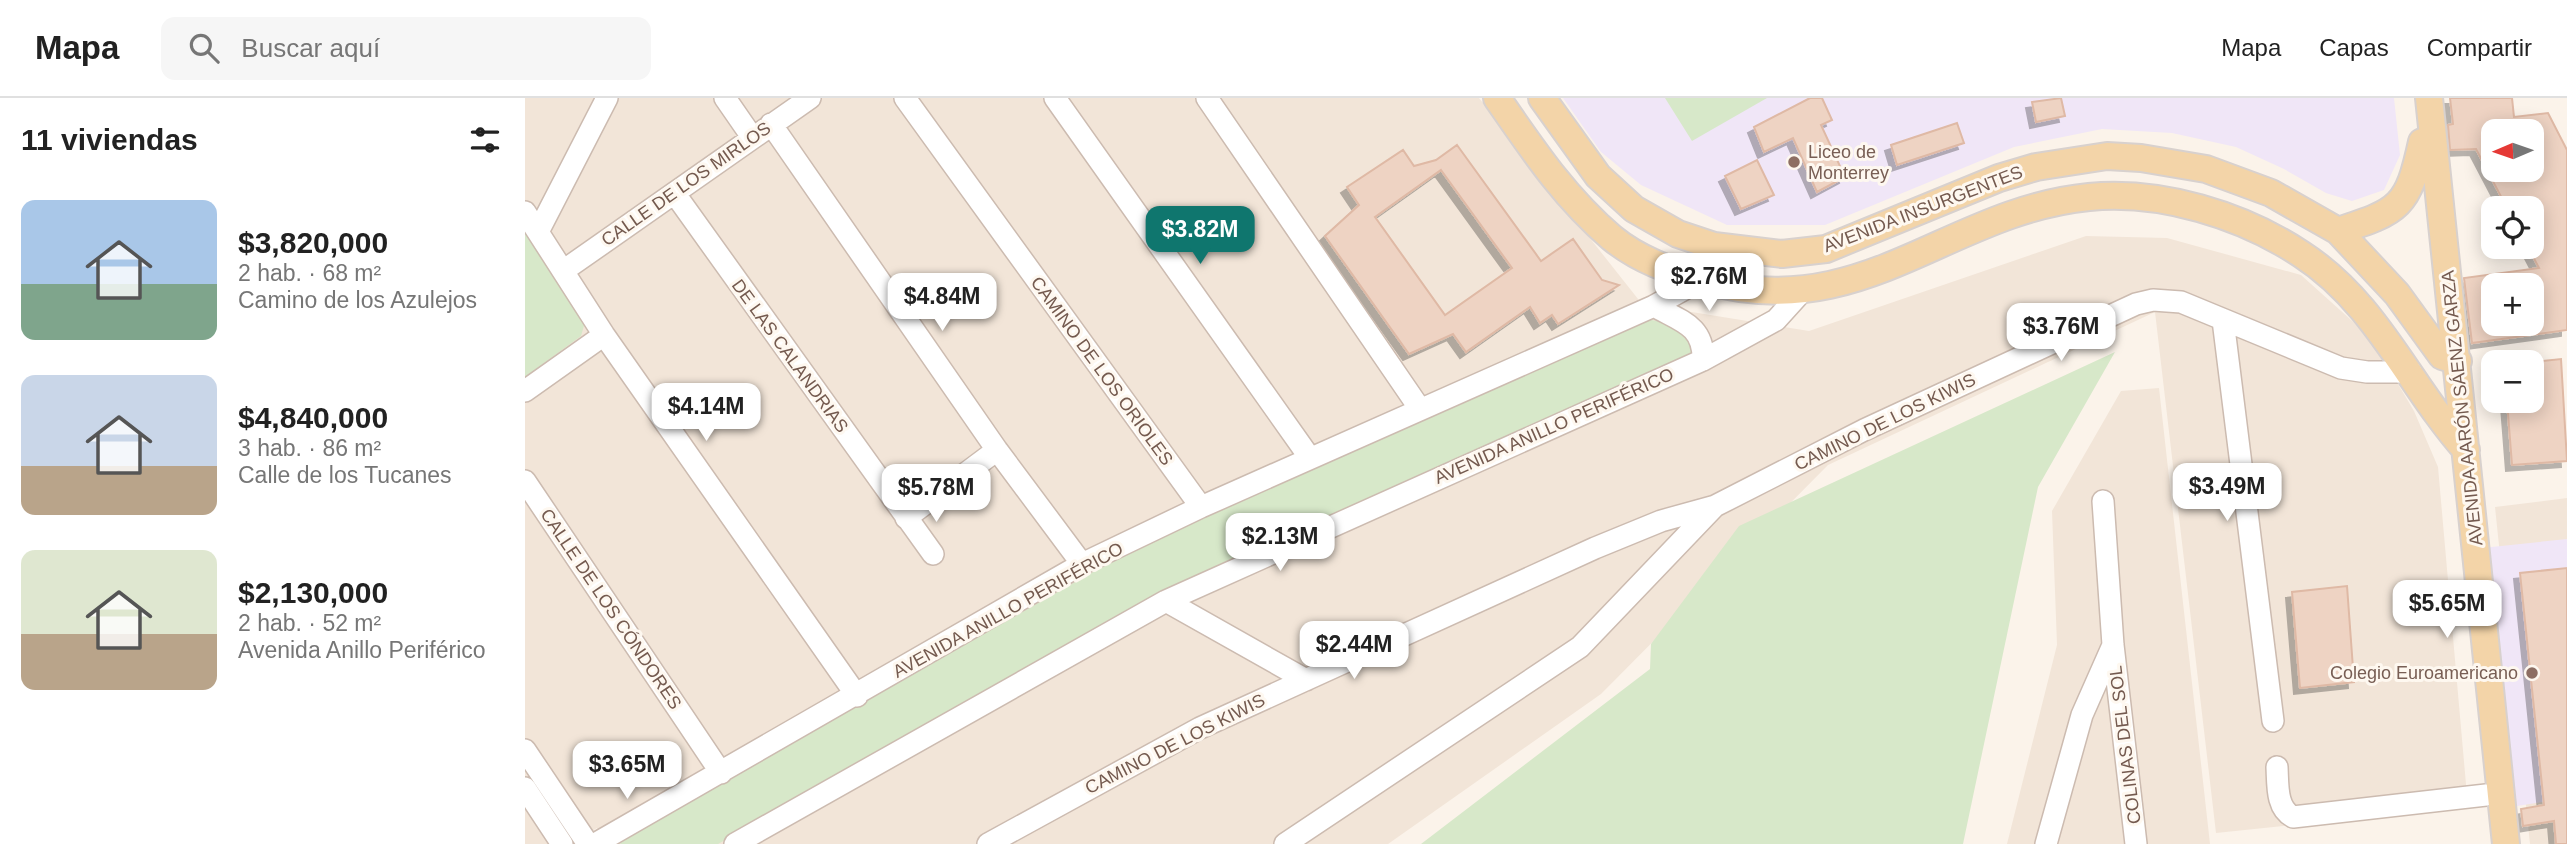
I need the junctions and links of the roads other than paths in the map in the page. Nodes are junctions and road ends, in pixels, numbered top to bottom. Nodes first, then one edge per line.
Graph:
1 (607, 98) edge
2 (725, 98) edge
3 (810, 98) edge
4 (905, 98) edge
5 (1055, 98) edge
6 (1206, 98) edge
7 (1497, 98) edge
8 (1542, 98) edge
9 (2416, 98) edge
10 (2429, 98) edge
11 (771, 124) junction
12 (752, 137) junction
13 (2422, 142) junction
14 (675, 194) junction
15 (525, 212) edge
16 (539, 230) junction
17 (2338, 231) junction
18 (563, 271) junction
19 (1702, 280) junction
20 (1805, 288) junction
21 (1654, 306) junction
22 (2224, 320) junction
23 (604, 335) junction
24 (2450, 358) junction
25 (1703, 359) junction
26 (2411, 372) junction
27 (525, 391) edge
28 (1420, 409) junction
29 (2458, 441) junction
30 (997, 450) junction
31 (1310, 458) junction
32 (525, 481) edge
33 (2103, 501) dead end
34 (1715, 506) junction
35 (1201, 507) junction
36 (906, 518) junction
37 (933, 555) dead end
38 (1082, 565) junction
39 (1166, 601) junction
40 (2113, 645) junction
41 (1306, 680) junction
42 (857, 696) junction
43 (2082, 715) junction
44 (2273, 721) dead end
45 (2123, 722) junction
46 (525, 750) edge
47 (2277, 767) dead end
48 (721, 773) junction
49 (525, 788) edge
50 (2486, 795) junction
51 (597, 843) edge
52 (562, 844) edge
53 (735, 844) edge
54 (988, 844) edge
55 (1285, 844) edge
56 (2046, 844) edge
57 (2136, 844) edge
58 (2490, 844) edge
59 (2506, 844) edge

1 - 16 street
2 - 12 street
3 - 11 street, CALLE DE LOS MIRLOS
4 - 35 street, CAMINO DE LOS ORIOLES
5 - 31 street
6 - 28 street
7 - 19 main road
8 - 17 main road, AVENIDA INSURGENTES
9 - 13 main road, AVENIDA AARÓN SÁENZ GARZA
10 - 24 main road, AVENIDA AARÓN SÁENZ GARZA
11 - 12 street, CALLE DE LOS MIRLOS
11 - 30 street
12 - 14 street, CALLE DE LOS MIRLOS
13 - 17 main road
13 - 24 main road, AVENIDA AARÓN SÁENZ GARZA
14 - 18 street, CALLE DE LOS MIRLOS
14 - 36 street, DE LAS CALANDRIAS
15 - 16 street
16 - 18 street
17 - 24 main road, AVENIDA INSURGENTES
18 - 23 street
19 - 20 main road
19 - 21 street, AVENIDA ANILLO PERIFÉRICO
20 - 25 street, AVENIDA ANILLO PERIFÉRICO
20 - 26 main road
21 - 25 street
21 - 28 street, AVENIDA ANILLO PERIFÉRICO
22 - 26 street, CAMINO DE LOS KIWIS
22 - 34 street, CAMINO DE LOS KIWIS
22 - 44 street
23 - 27 street
23 - 42 street
24 - 29 main road, AVENIDA AARÓN SÁENZ GARZA
25 - 39 street, AVENIDA ANILLO PERIFÉRICO
26 - 29 main road
28 - 31 street, AVENIDA ANILLO PERIFÉRICO
29 - 50 main road, AVENIDA AARÓN SÁENZ GARZA
29 - 59 main road, AVENIDA AARÓN SÁENZ GARZA
30 - 36 street
30 - 38 street
31 - 35 street, AVENIDA ANILLO PERIFÉRICO
32 - 48 street, CALLE DE LOS CÓNDORES
33 - 40 street, COLINAS DEL SOL
34 - 41 street, CAMINO DE LOS KIWIS
34 - 55 street, CAMINO DE LOS KIWIS
35 - 38 street, AVENIDA ANILLO PERIFÉRICO
36 - 37 street, DE LAS CALANDRIAS
38 - 42 street, AVENIDA ANILLO PERIFÉRICO
39 - 41 street
39 - 53 street, AVENIDA ANILLO PERIFÉRICO
40 - 43 street
40 - 45 street, COLINAS DEL SOL
41 - 54 street, CAMINO DE LOS KIWIS
42 - 48 street, AVENIDA ANILLO PERIFÉRICO
43 - 45 street
43 - 56 street
45 - 57 street, COLINAS DEL SOL
46 - 51 street
47 - 50 street
48 - 51 street, AVENIDA ANILLO PERIFÉRICO
49 - 52 street
50 - 58 main road, AVENIDA AARÓN SÁENZ GARZA

